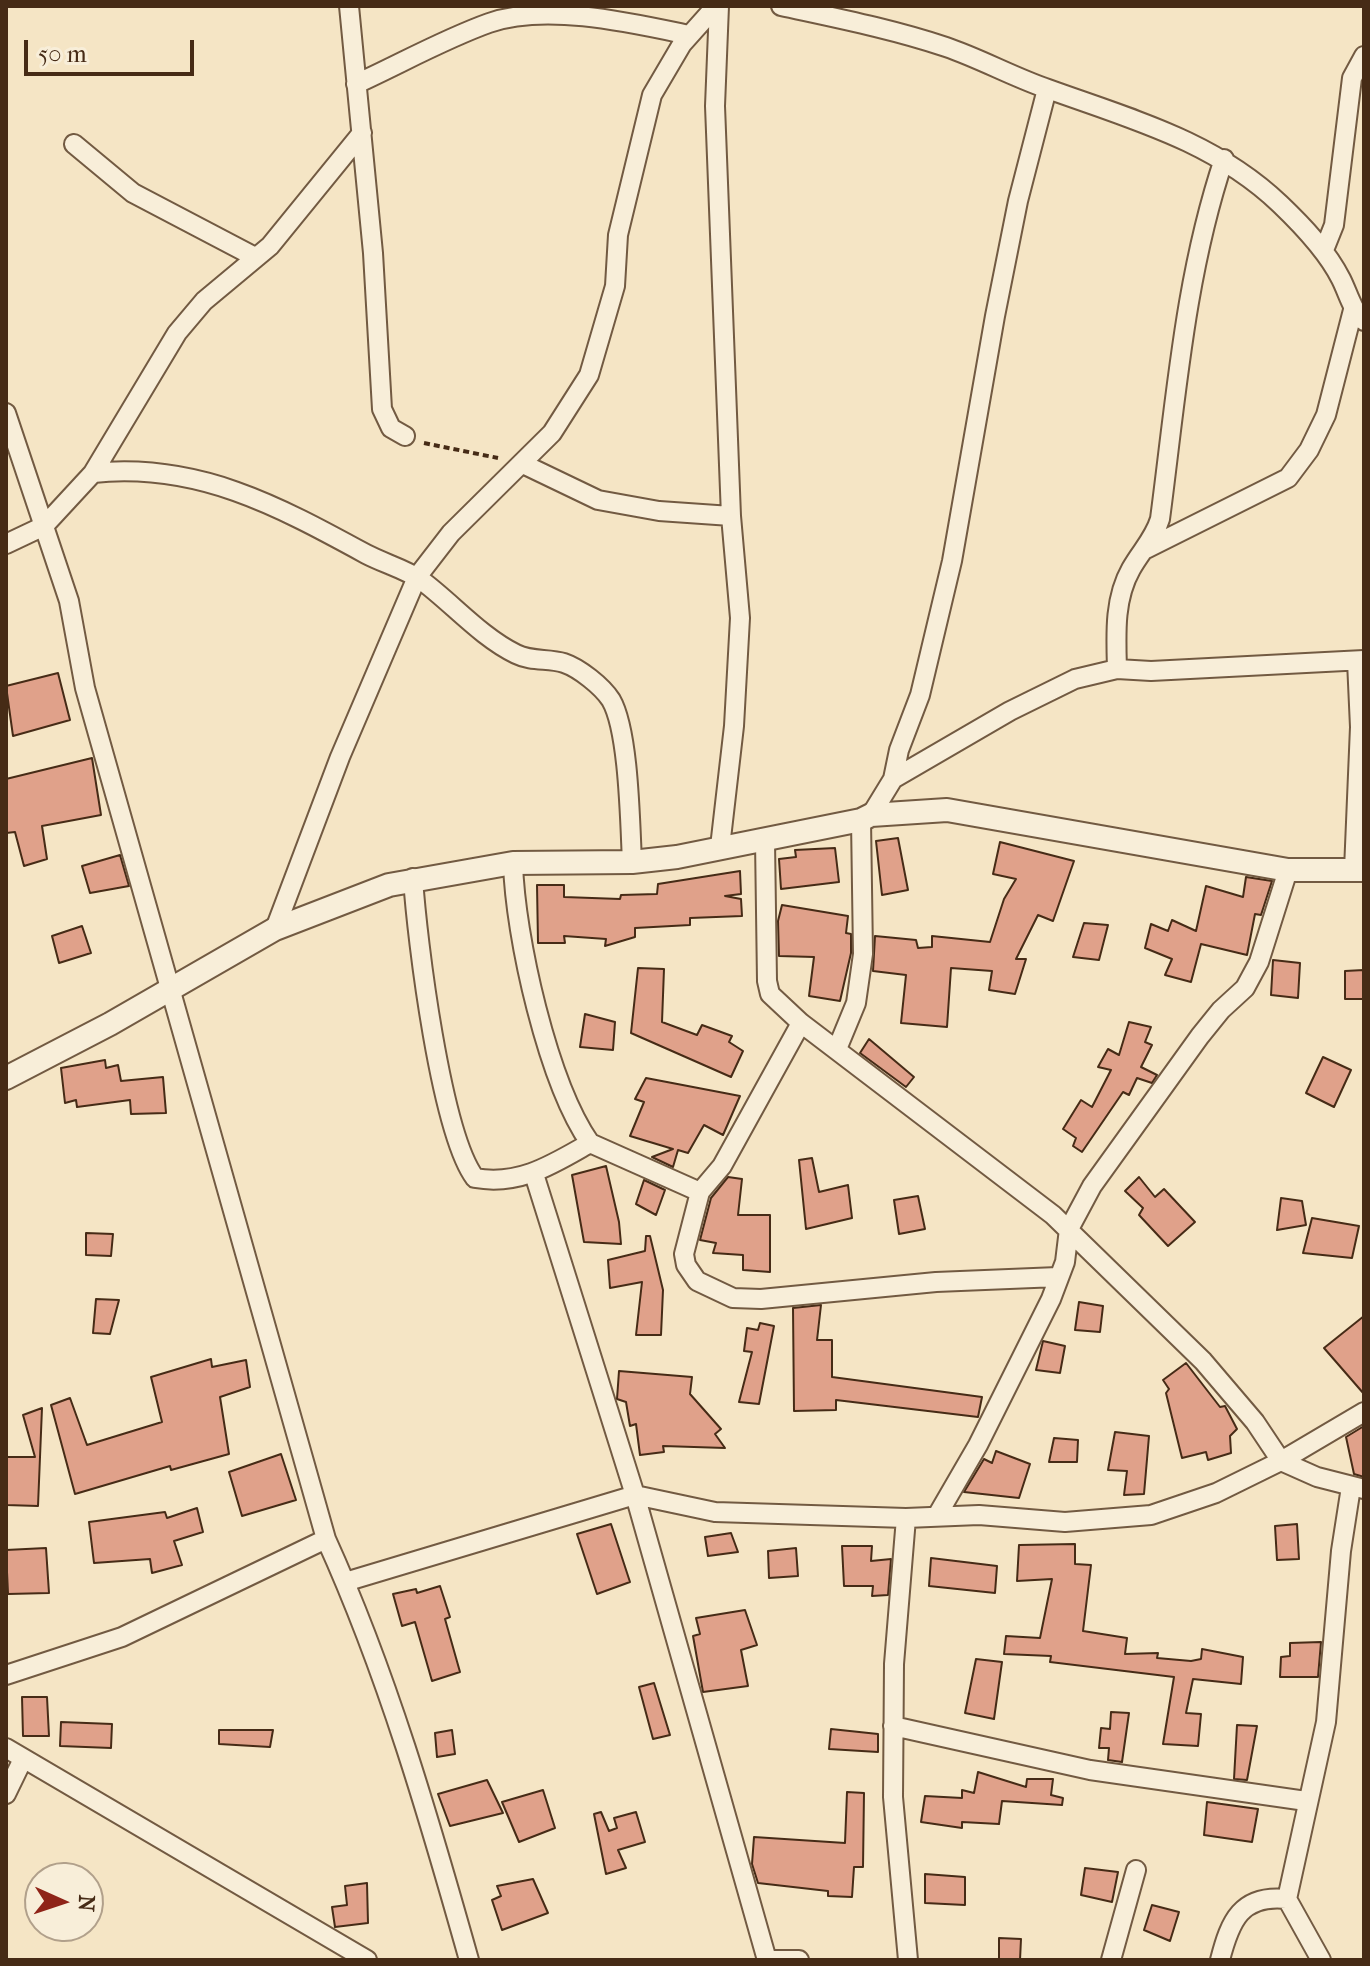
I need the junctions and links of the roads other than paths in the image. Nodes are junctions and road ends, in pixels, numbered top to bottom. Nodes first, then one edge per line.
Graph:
1 (349, 6) edge
2 (718, 6) edge
3 (781, 6) edge
4 (534, 11) edge
5 (689, 35) junction
6 (1364, 56) edge
7 (356, 84) junction
8 (1047, 89) junction
9 (362, 133) junction
10 (74, 144) dead end
11 (1224, 159) junction
12 (1324, 250) junction
13 (255, 257) junction
14 (1358, 316) edge
15 (6, 413) edge
16 (405, 436) road end
17 (14, 464) edge
18 (523, 464) junction
19 (93, 473) junction
20 (731, 516) junction
21 (44, 526) junction
22 (6, 544) edge
23 (1146, 549) junction
24 (417, 577) junction
25 (1360, 660) edge
26 (1117, 669) junction
27 (893, 779) junction
28 (866, 818) junction
29 (765, 841) junction
30 (720, 847) junction
31 (632, 862) junction
32 (513, 863) junction
33 (1288, 870) junction
34 (1359, 870) edge
35 (413, 878) junction
36 (275, 929) junction
37 (169, 990) junction
38 (801, 1023) junction
39 (837, 1049) junction
40 (6, 1078) edge
41 (590, 1143) junction
42 (534, 1174) junction
43 (700, 1192) junction
44 (1069, 1229) junction
45 (1058, 1277) junction
46 (1364, 1412) edge
47 (1281, 1461) junction
48 (1358, 1488) edge
49 (635, 1495) junction
50 (938, 1514) junction
51 (906, 1518) junction
52 (326, 1539) junction
53 (345, 1582) junction
54 (6, 1675) edge
55 (893, 1726) junction
56 (6, 1748) edge
57 (23, 1759) junction
58 (6, 1794) edge
59 (1306, 1801) junction
60 (1136, 1870) dead end
61 (1287, 1899) junction
62 (367, 1960) edge
63 (469, 1960) edge
64 (769, 1960) edge
65 (799, 1960) edge
66 (908, 1960) edge
67 (1111, 1960) edge
68 (1220, 1960) edge
69 (1321, 1960) edge

1 - 7 street
2 - 5 street
2 - 20 street
3 - 8 street
4 - 5 street
4 - 7 street
5 - 18 street
6 - 12 street
7 - 9 street
8 - 11 street
8 - 27 street
9 - 13 street
9 - 16 street
10 - 13 street
11 - 12 street
11 - 23 street
12 - 14 street
13 - 19 street
14 - 23 street
15 - 17 street
17 - 21 street
18 - 20 street
18 - 24 street
19 - 21 street
19 - 24 street
20 - 30 street
21 - 22 street
21 - 37 street
23 - 26 street
24 - 31 street
24 - 36 street
25 - 26 street
25 - 34 street
26 - 27 street
27 - 28 street
28 - 29 street
28 - 33 street
28 - 39 street
29 - 30 street
29 - 38 street
30 - 31 street
31 - 32 street
32 - 35 street
32 - 41 street
33 - 34 street
33 - 44 street
35 - 36 street
35 - 42 street
36 - 37 street
37 - 40 street
37 - 52 street
38 - 39 street
38 - 43 street
39 - 44 street
41 - 42 street
41 - 43 street
42 - 49 street
43 - 45 street
44 - 45 street
44 - 47 street
45 - 50 street
46 - 47 street
47 - 48 street
47 - 50 street
48 - 59 street
49 - 51 street
49 - 53 street
49 - 64 street
50 - 51 street
51 - 55 street
52 - 53 street
52 - 54 street
53 - 63 street
55 - 59 street
55 - 66 street
56 - 57 street
57 - 58 street
57 - 62 street
59 - 61 street
60 - 67 street
61 - 68 street
61 - 69 street
64 - 65 street

